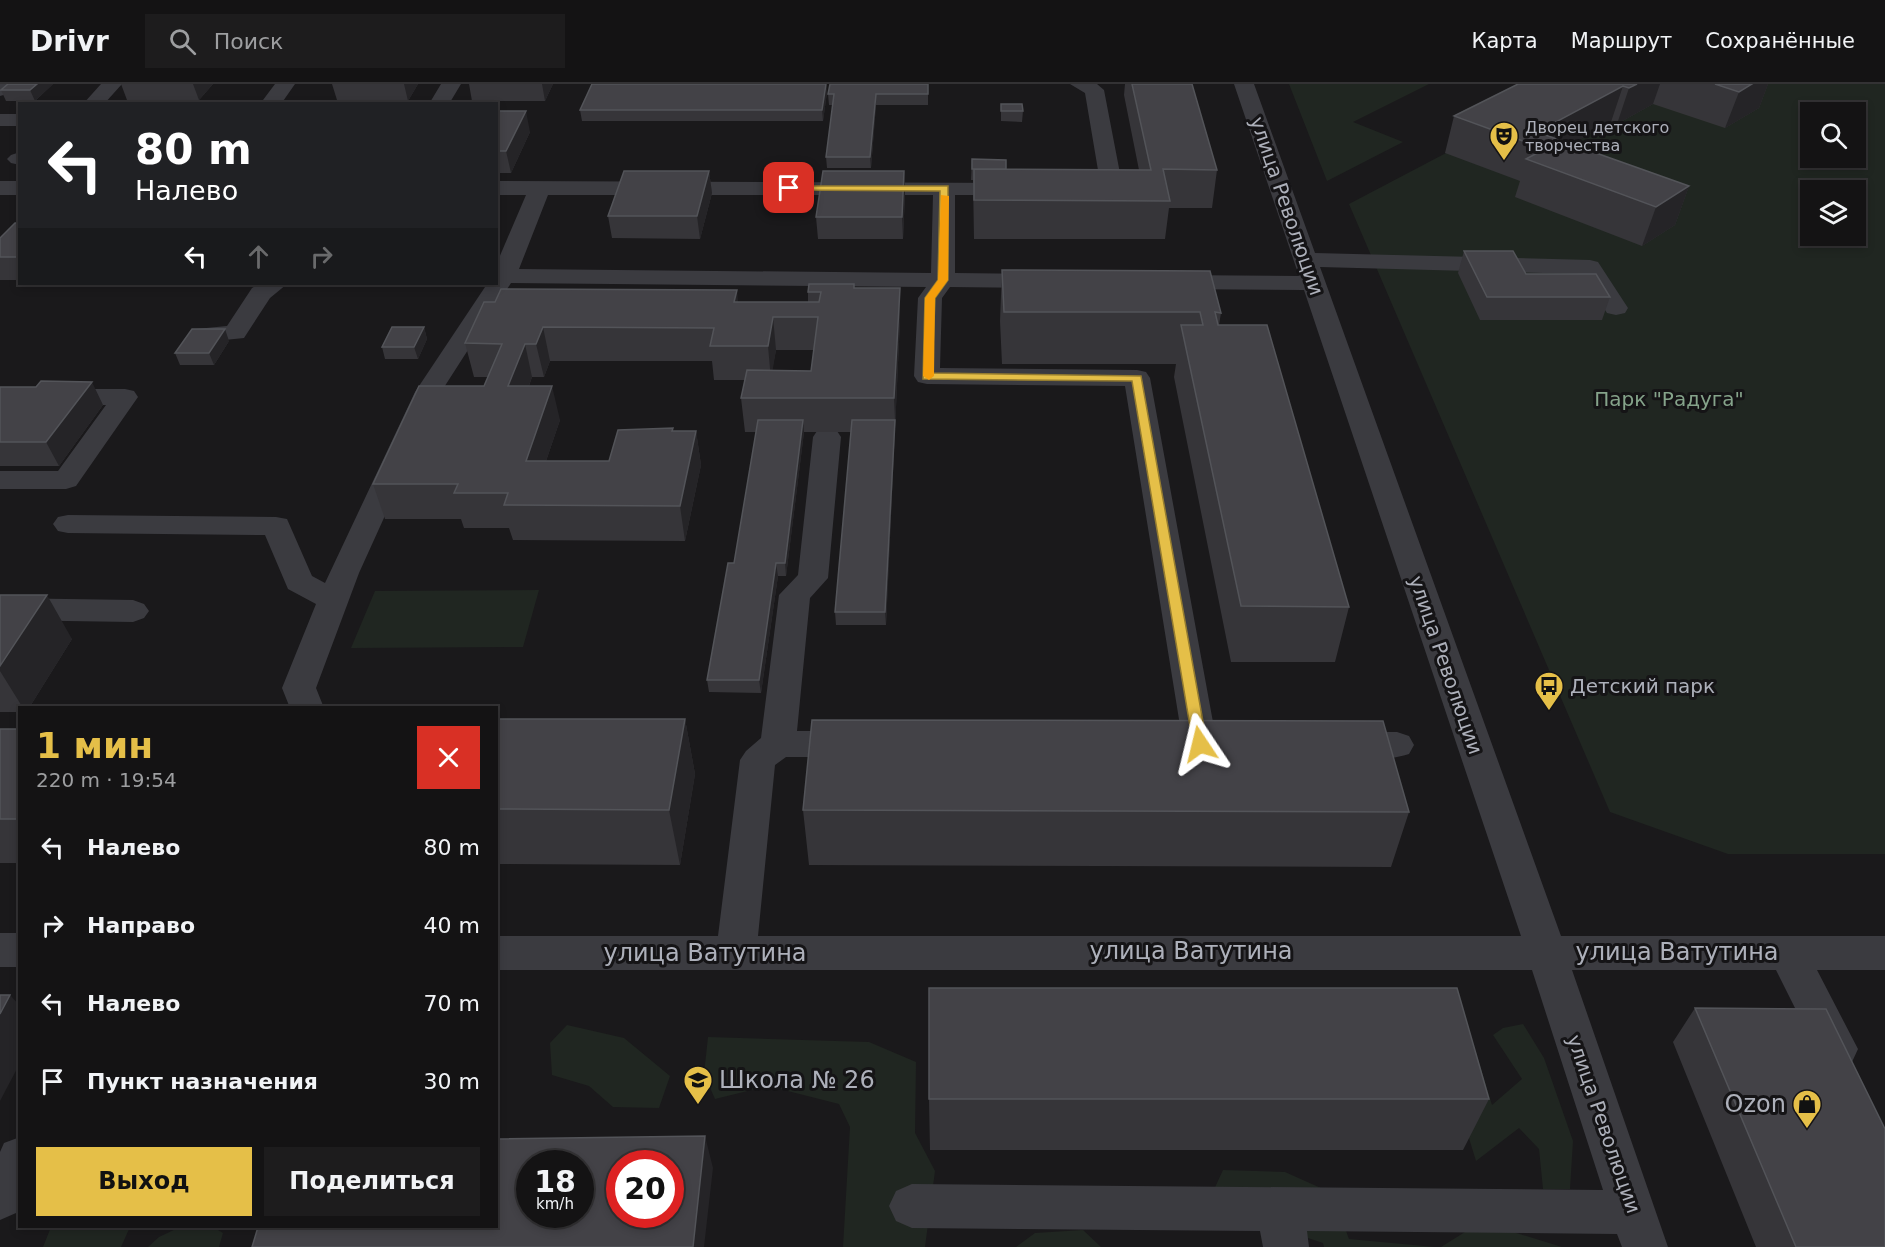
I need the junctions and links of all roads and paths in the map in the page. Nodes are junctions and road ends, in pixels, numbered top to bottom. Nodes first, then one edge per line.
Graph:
1 (6, 84) edge
2 (112, 84) edge
3 (285, 84) edge
4 (450, 84) edge
5 (1080, 84) edge
6 (1244, 84) edge
7 (0, 90) edge
8 (95, 102) edge
9 (272, 102) edge
10 (440, 102) edge
11 (0, 120) edge
12 (18, 120) edge
13 (0, 188) edge
14 (18, 188) edge
15 (498, 188) edge
16 (540, 188) junction
17 (944, 188) junction
18 (1046, 188) edge
19 (1068, 189) edge
20 (1310, 272) junction
21 (504, 276) junction
22 (943, 280) junction
23 (1072, 281) edge
24 (1143, 282) edge
25 (273, 285) edge
26 (1616, 308) dead end
27 (204, 334) edge
28 (0, 397) edge
29 (827, 437) dead end
30 (0, 480) edge
31 (68, 524) dead end
32 (333, 600) junction
33 (0, 609) edge
34 (133, 611) dead end
35 (306, 706) edge
36 (778, 744) junction
37 (887, 744) edge
38 (1201, 744) edge
39 (1310, 745) edge
40 (1397, 745) dead end
41 (0, 950) edge
42 (18, 950) edge
43 (1546, 951) junction
44 (736, 952) junction
45 (1787, 952) junction
46 (498, 953) edge
47 (1885, 953) edge
48 (1852, 1080) edge
49 (18, 1162) edge
50 (0, 1198) edge
51 (912, 1206) dead end
52 (1283, 1228) edge
53 (1639, 1230) edge

1 - 7 street
2 - 8 street
3 - 9 street
4 - 10 street
5 - 19 street
6 - 20 street, улица Революции
11 - 12 street
13 - 14 street
15 - 16 street
16 - 17 street
16 - 21 street
17 - 18 street
17 - 22 street
20 - 24 street
20 - 26 street
20 - 43 street, улица Революции
21 - 22 street
21 - 32 street
22 - 23 street
22 - 38 street
25 - 27 street
28 - 30 street
29 - 36 street
31 - 32 street
32 - 35 street
33 - 34 street
36 - 37 street
36 - 44 street
39 - 40 street
41 - 42 street
43 - 44 street, улица Ватутина
43 - 45 street, улица Ватутина
43 - 53 street, улица Революции
44 - 46 street, улица Ватутина
45 - 47 street, улица Ватутина
45 - 48 street
49 - 50 street
51 - 52 street
52 - 53 street

